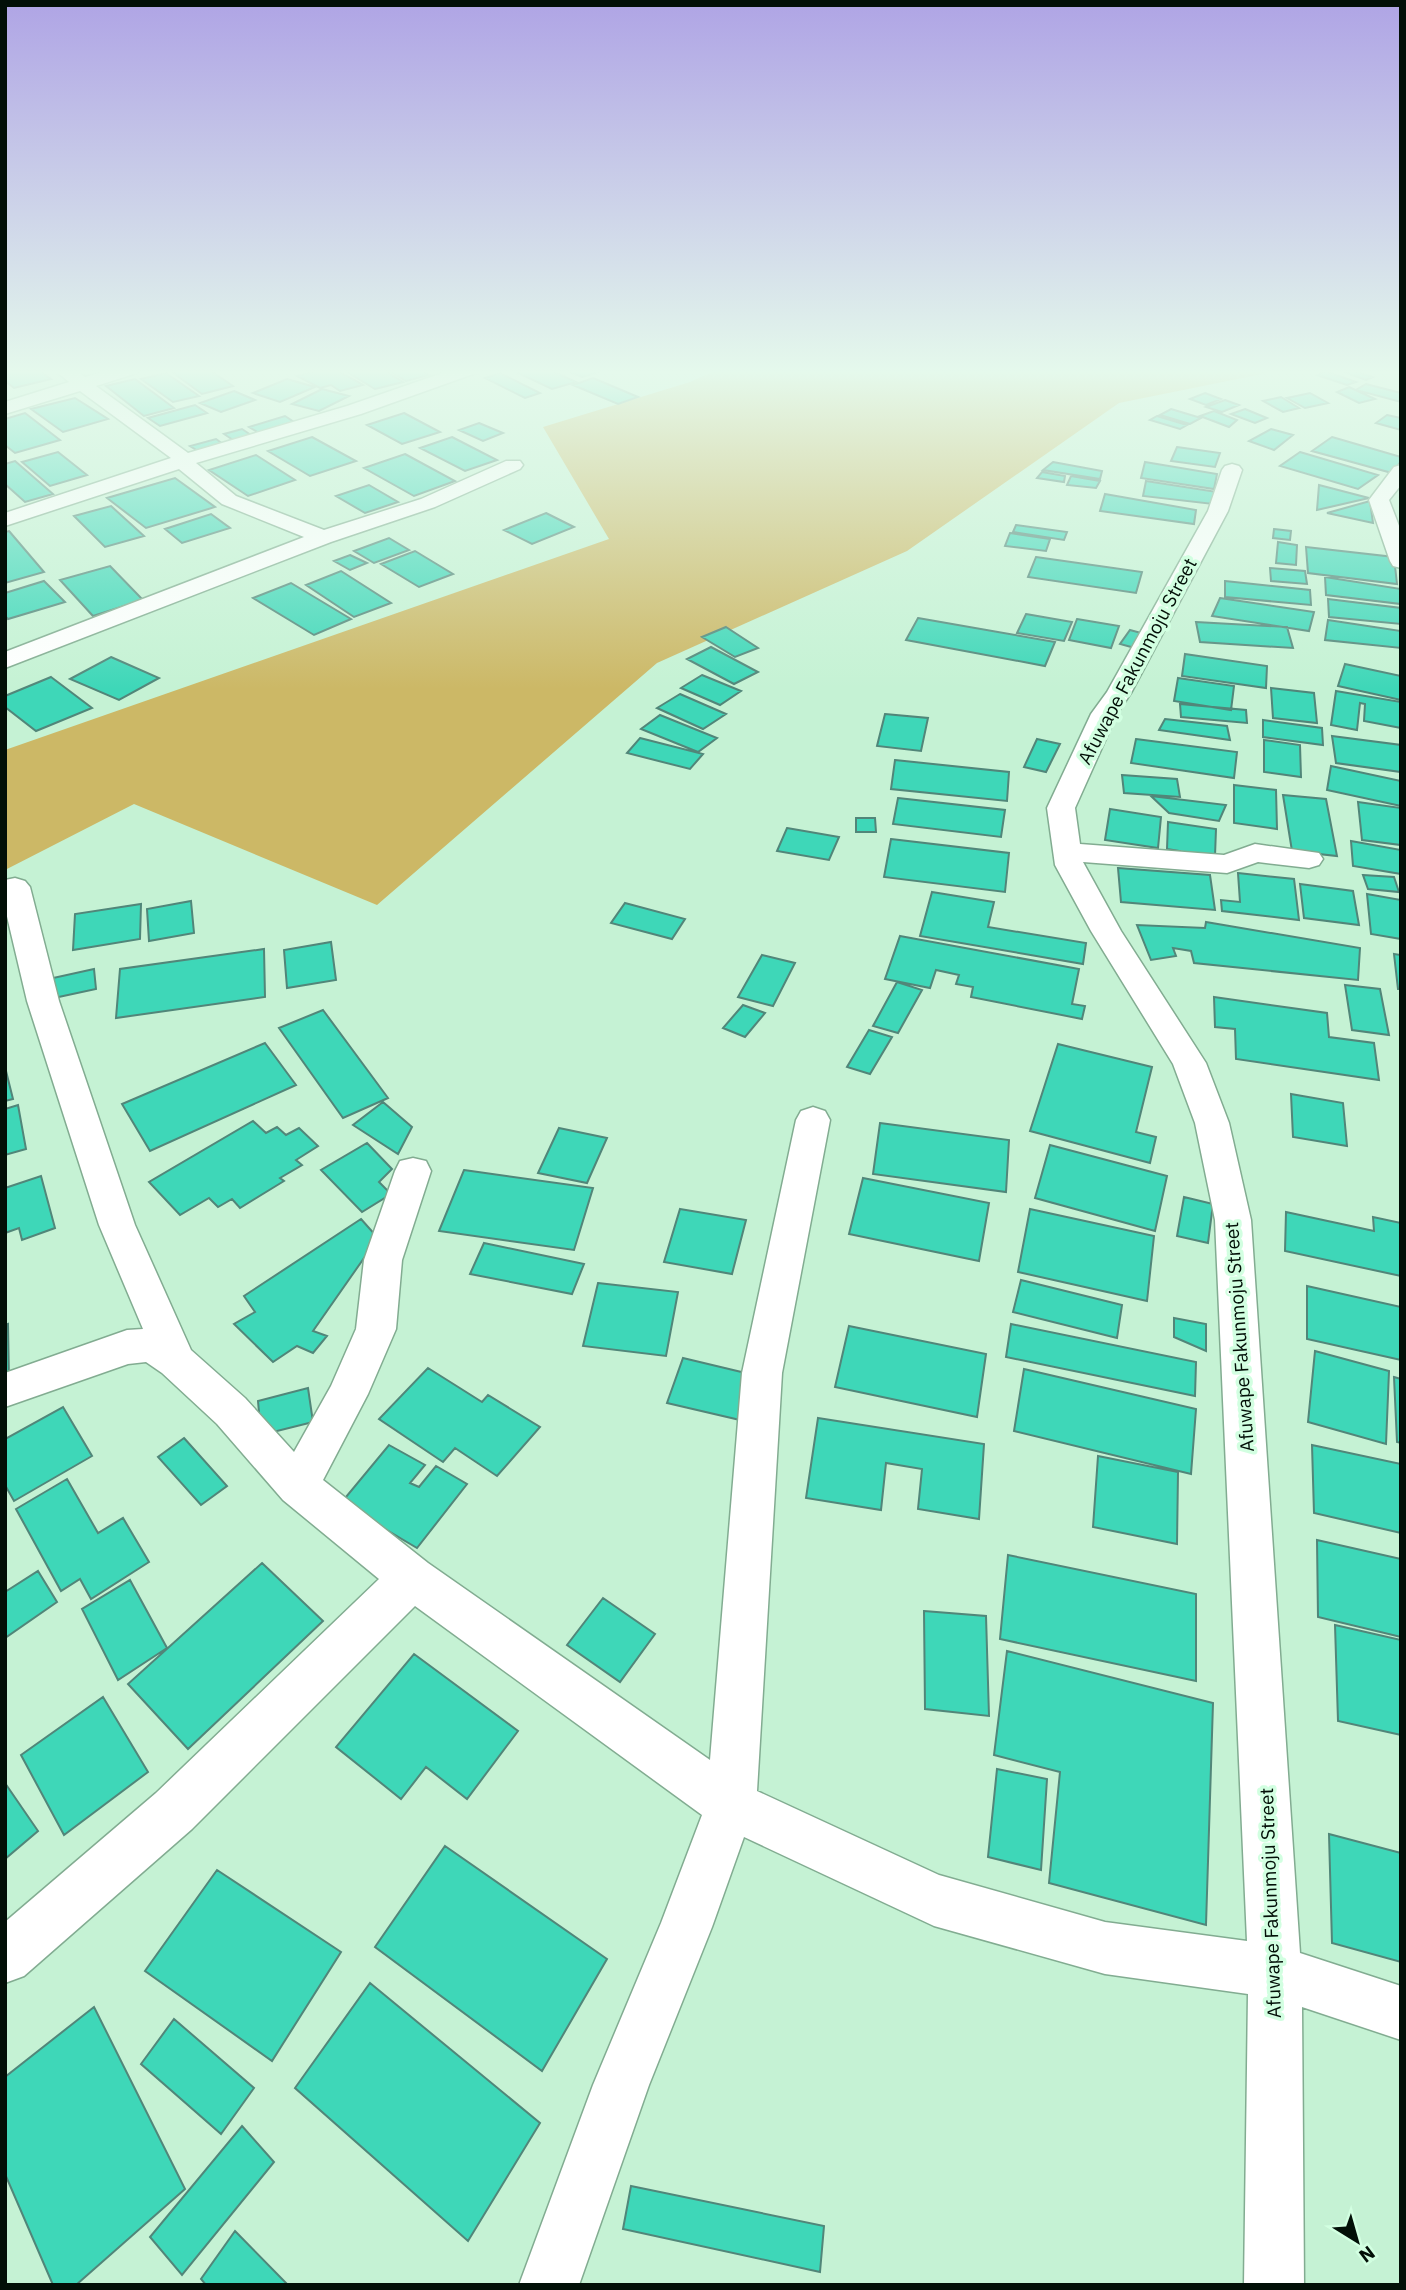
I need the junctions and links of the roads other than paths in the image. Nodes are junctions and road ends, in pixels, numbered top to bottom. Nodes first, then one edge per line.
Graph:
1 (137, 476) edge
2 (200, 476) edge
3 (489, 476) edge
4 (1230, 476) edge
5 (1397, 476) edge
6 (5, 520) edge
7 (323, 537) junction
8 (1401, 561) edge
9 (5, 661) edge
10 (1068, 852) junction
11 (1309, 859) dead end
12 (15, 887) dead end
13 (813, 1120) dead end
14 (413, 1171) dead end
15 (176, 1361) junction
16 (5, 1390) edge
17 (298, 1486) junction
18 (412, 1578) junction
19 (730, 1805) junction
20 (5, 1957) edge
21 (1275, 1971) junction
22 (1401, 2013) edge
23 (549, 2285) edge
24 (1274, 2285) edge

1 - 6 street
2 - 7 street
3 - 7 street
4 - 10 street, Afuwape Fakunmoju Street
5 - 8 street
7 - 9 street
10 - 11 street
10 - 21 street, Afuwape Fakunmoju Street
12 - 15 street
13 - 19 street
14 - 17 street
15 - 16 street
15 - 17 street
17 - 18 street
18 - 19 street
18 - 20 street
19 - 21 street
19 - 23 street
21 - 22 street
21 - 24 street, Afuwape Fakunmoju Street

